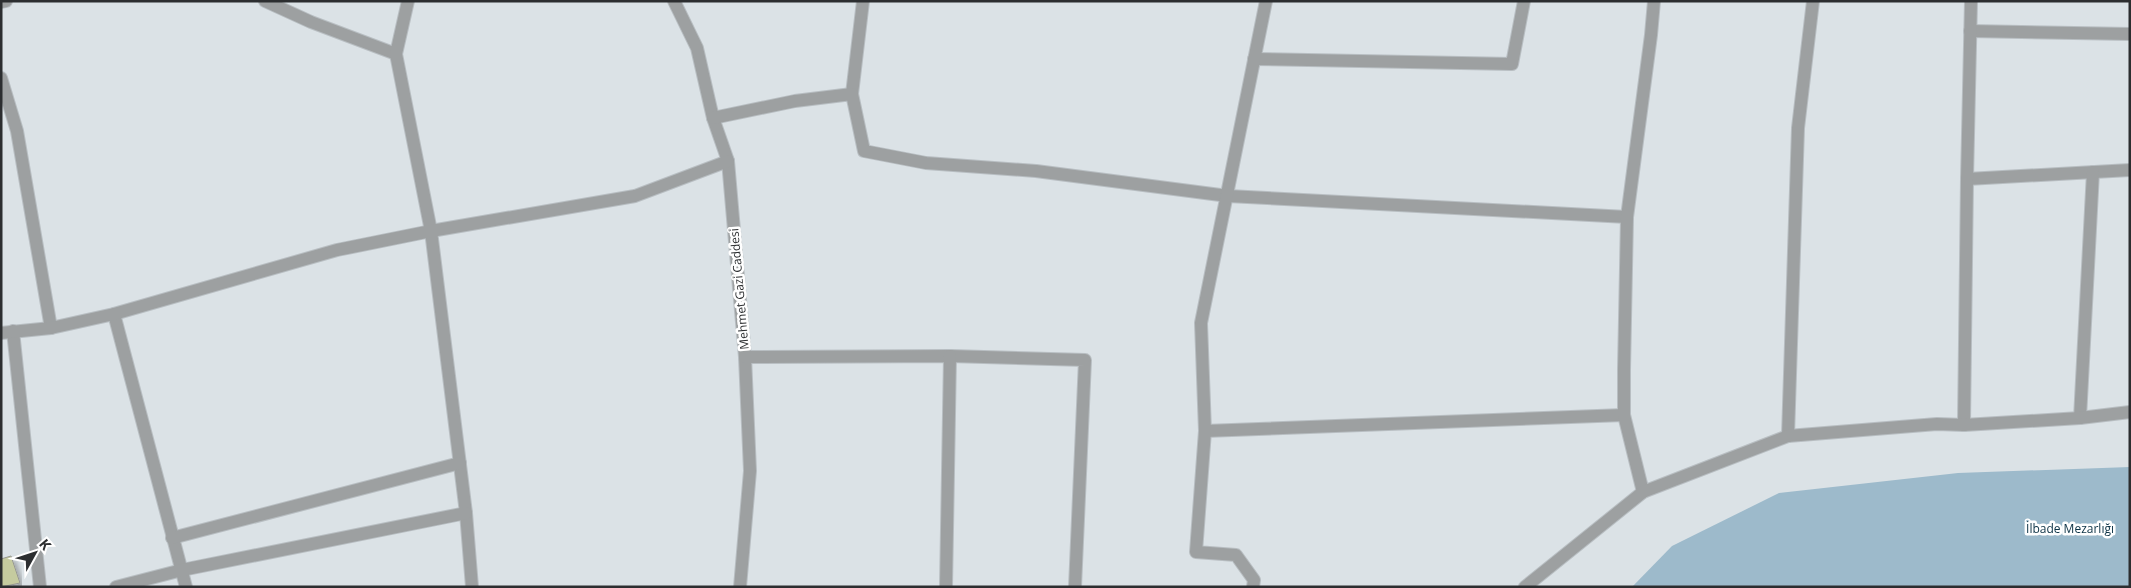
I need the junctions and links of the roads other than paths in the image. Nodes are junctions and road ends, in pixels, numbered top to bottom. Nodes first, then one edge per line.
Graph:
1 (6, 1) edge
2 (265, 1) edge
3 (408, 1) edge
4 (674, 1) edge
5 (863, 1) edge
6 (1266, 1) edge
7 (1524, 1) edge
8 (1654, 1) edge
9 (1813, 1) edge
10 (1971, 1) edge
11 (1, 2) edge
12 (1970, 31) junction
13 (2130, 34) edge
14 (396, 54) junction
15 (1254, 59) junction
16 (1, 78) edge
17 (852, 94) junction
18 (713, 118) junction
19 (728, 160) junction
20 (2130, 170) edge
21 (2093, 172) junction
22 (1966, 179) junction
23 (1228, 196) junction
24 (1627, 217) junction
25 (431, 231) junction
26 (114, 314) junction
27 (51, 328) junction
28 (7, 332) edge
29 (950, 356) junction
30 (744, 357) junction
31 (2130, 412) edge
32 (1624, 415) junction
33 (2080, 418) junction
34 (1964, 425) junction
35 (1205, 431) junction
36 (1788, 436) junction
37 (460, 463) junction
38 (1643, 492) junction
39 (466, 513) junction
40 (172, 538) junction
41 (182, 570) junction
42 (40, 587) edge
43 (116, 587) edge
44 (186, 587) edge
45 (472, 587) edge
46 (740, 587) edge
47 (946, 587) edge
48 (1075, 587) edge
49 (1253, 587) edge
50 (1525, 587) edge

1 - 11 street
2 - 14 street
3 - 14 street
4 - 18 street, Mehmet Gazi Caddesi
5 - 17 street
6 - 15 street
7 - 15 street
8 - 24 street
9 - 36 street
10 - 12 street
12 - 13 street
12 - 22 street
14 - 25 street
15 - 23 street
16 - 27 street
17 - 18 street
17 - 23 street
18 - 19 street, Mehmet Gazi Caddesi
19 - 25 street
19 - 30 street, Mehmet Gazi Caddesi
20 - 21 street
21 - 22 street
21 - 33 street
22 - 34 street
23 - 24 street
23 - 35 street
24 - 32 street
25 - 26 street
25 - 37 street
26 - 27 street
26 - 40 street
27 - 28 street
28 - 42 street
29 - 30 street
29 - 47 street
29 - 48 street
30 - 46 street, Mehmet Gazi Caddesi
31 - 33 street
32 - 35 street
32 - 38 street
33 - 34 street
34 - 36 street
35 - 49 street
36 - 38 street
37 - 39 street
37 - 40 street
38 - 50 street
39 - 41 street
39 - 45 street
40 - 41 street
41 - 43 street
41 - 44 street

